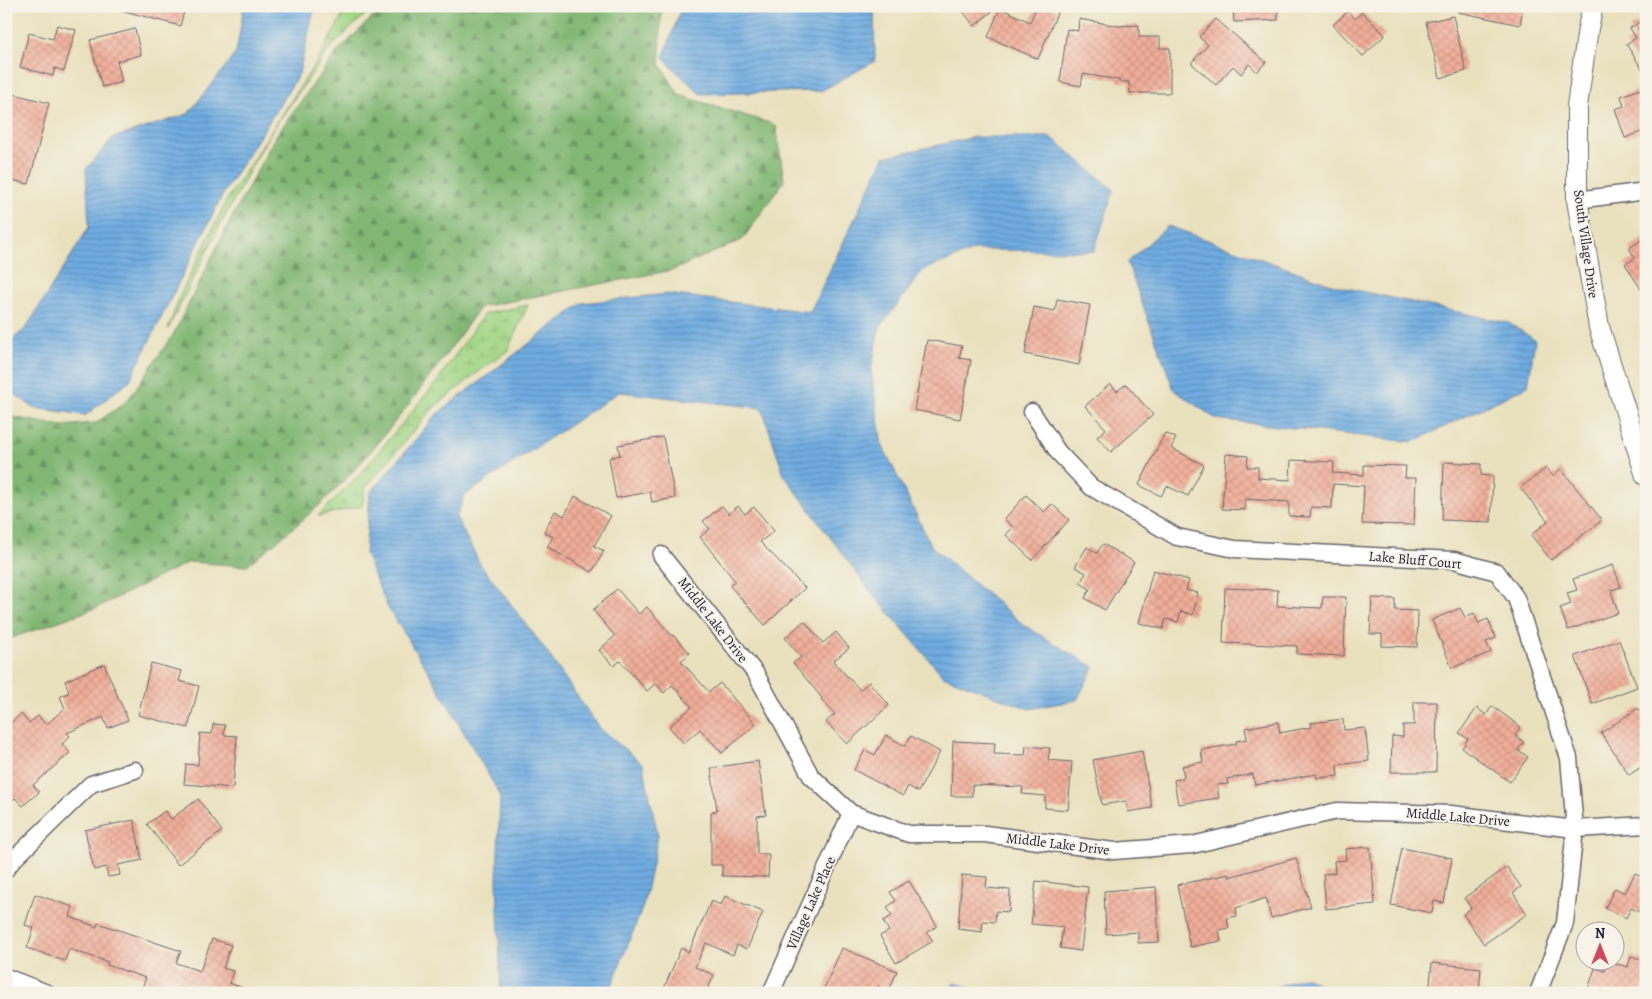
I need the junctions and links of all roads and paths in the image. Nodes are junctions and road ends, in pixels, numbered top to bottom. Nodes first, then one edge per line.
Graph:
1 (1593, 6) edge
2 (1646, 191) edge
3 (1577, 200) junction
4 (1032, 412) dead end
5 (1646, 476) edge
6 (661, 555) dead end
7 (135, 770) dead end
8 (851, 813) junction
9 (1646, 825) edge
10 (1575, 829) junction
11 (6, 869) edge
12 (6, 977) edge
13 (47, 993) edge
14 (771, 993) edge
15 (1538, 993) edge

1 - 3 street, South Village Drive
2 - 3 street
3 - 5 street, South Village Drive
4 - 10 street, Lake Bluff Court
6 - 8 street, Middle Lake Drive
7 - 11 street
8 - 10 street, Middle Lake Drive
8 - 14 street, Village Lake Place
9 - 10 street, Middle Lake Drive
10 - 15 street, Lake Bluff Court
12 - 13 street

